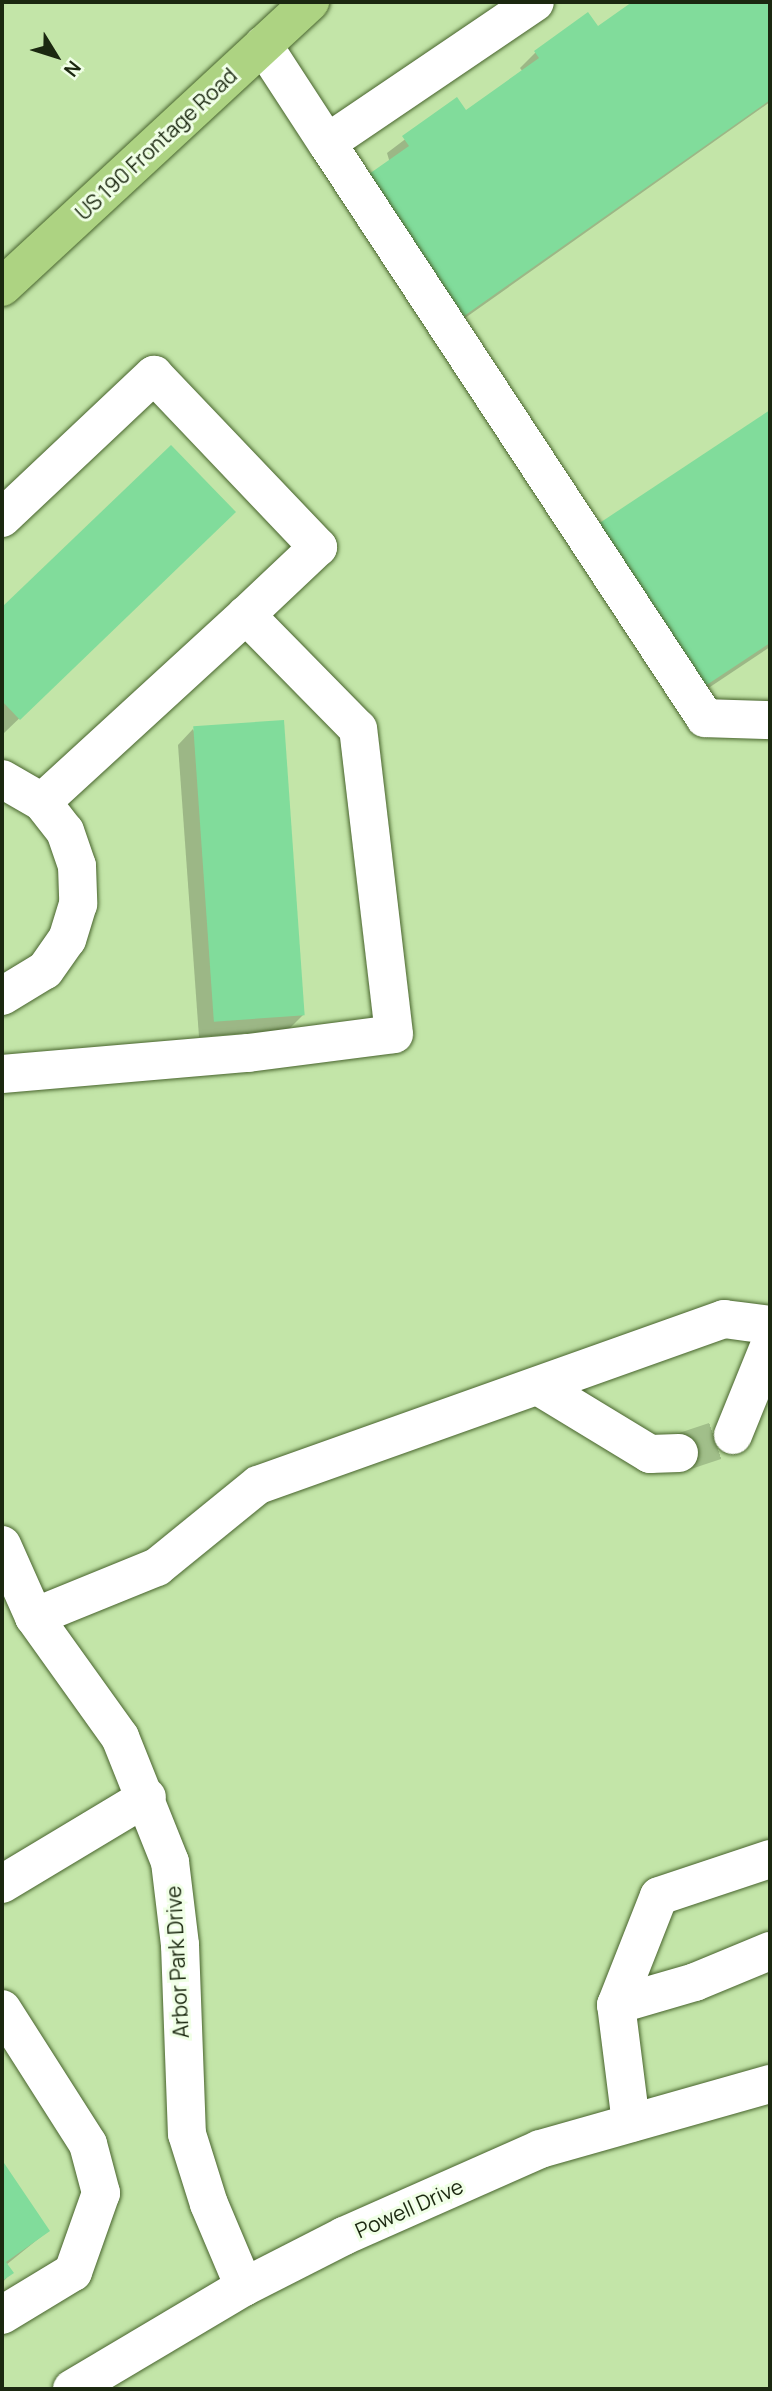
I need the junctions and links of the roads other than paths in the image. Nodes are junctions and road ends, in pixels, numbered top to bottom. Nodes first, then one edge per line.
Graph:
1 (310, 2) edge
2 (535, 2) edge
3 (263, 45) junction
4 (327, 143) junction
5 (2, 287) edge
6 (2, 518) edge
7 (246, 615) junction
8 (770, 720) edge
9 (2, 779) edge
10 (42, 802) junction
11 (2, 996) edge
12 (2, 1074) edge
13 (770, 1325) edge
14 (770, 1344) edge
15 (538, 1386) junction
16 (733, 1435) dead end
17 (679, 1453) tunnel mouth
18 (2, 1545) edge
19 (34, 1617) junction
20 (147, 1797) junction
21 (770, 1859) edge
22 (2, 1884) edge
23 (770, 1951) edge
24 (617, 2005) junction
25 (2, 2009) edge
26 (770, 2084) edge
27 (631, 2123) junction
28 (244, 2287) junction
29 (2, 2315) edge
30 (72, 2389) edge

1 - 3 main road, US 190 Frontage Road
2 - 4 street
3 - 4 street
3 - 5 main road, US 190 Frontage Road
4 - 8 street
6 - 7 street
7 - 10 street
7 - 12 street
9 - 10 street
10 - 11 street
13 - 15 street
14 - 16 street
15 - 17 street
15 - 19 street
18 - 19 street, Arbor Park Drive
19 - 20 street, Arbor Park Drive
20 - 22 street
20 - 28 street, Arbor Park Drive
21 - 24 street
23 - 24 street
24 - 27 street
25 - 29 street
26 - 27 street, Powell Drive
27 - 28 street, Powell Drive
28 - 30 street, Powell Drive

